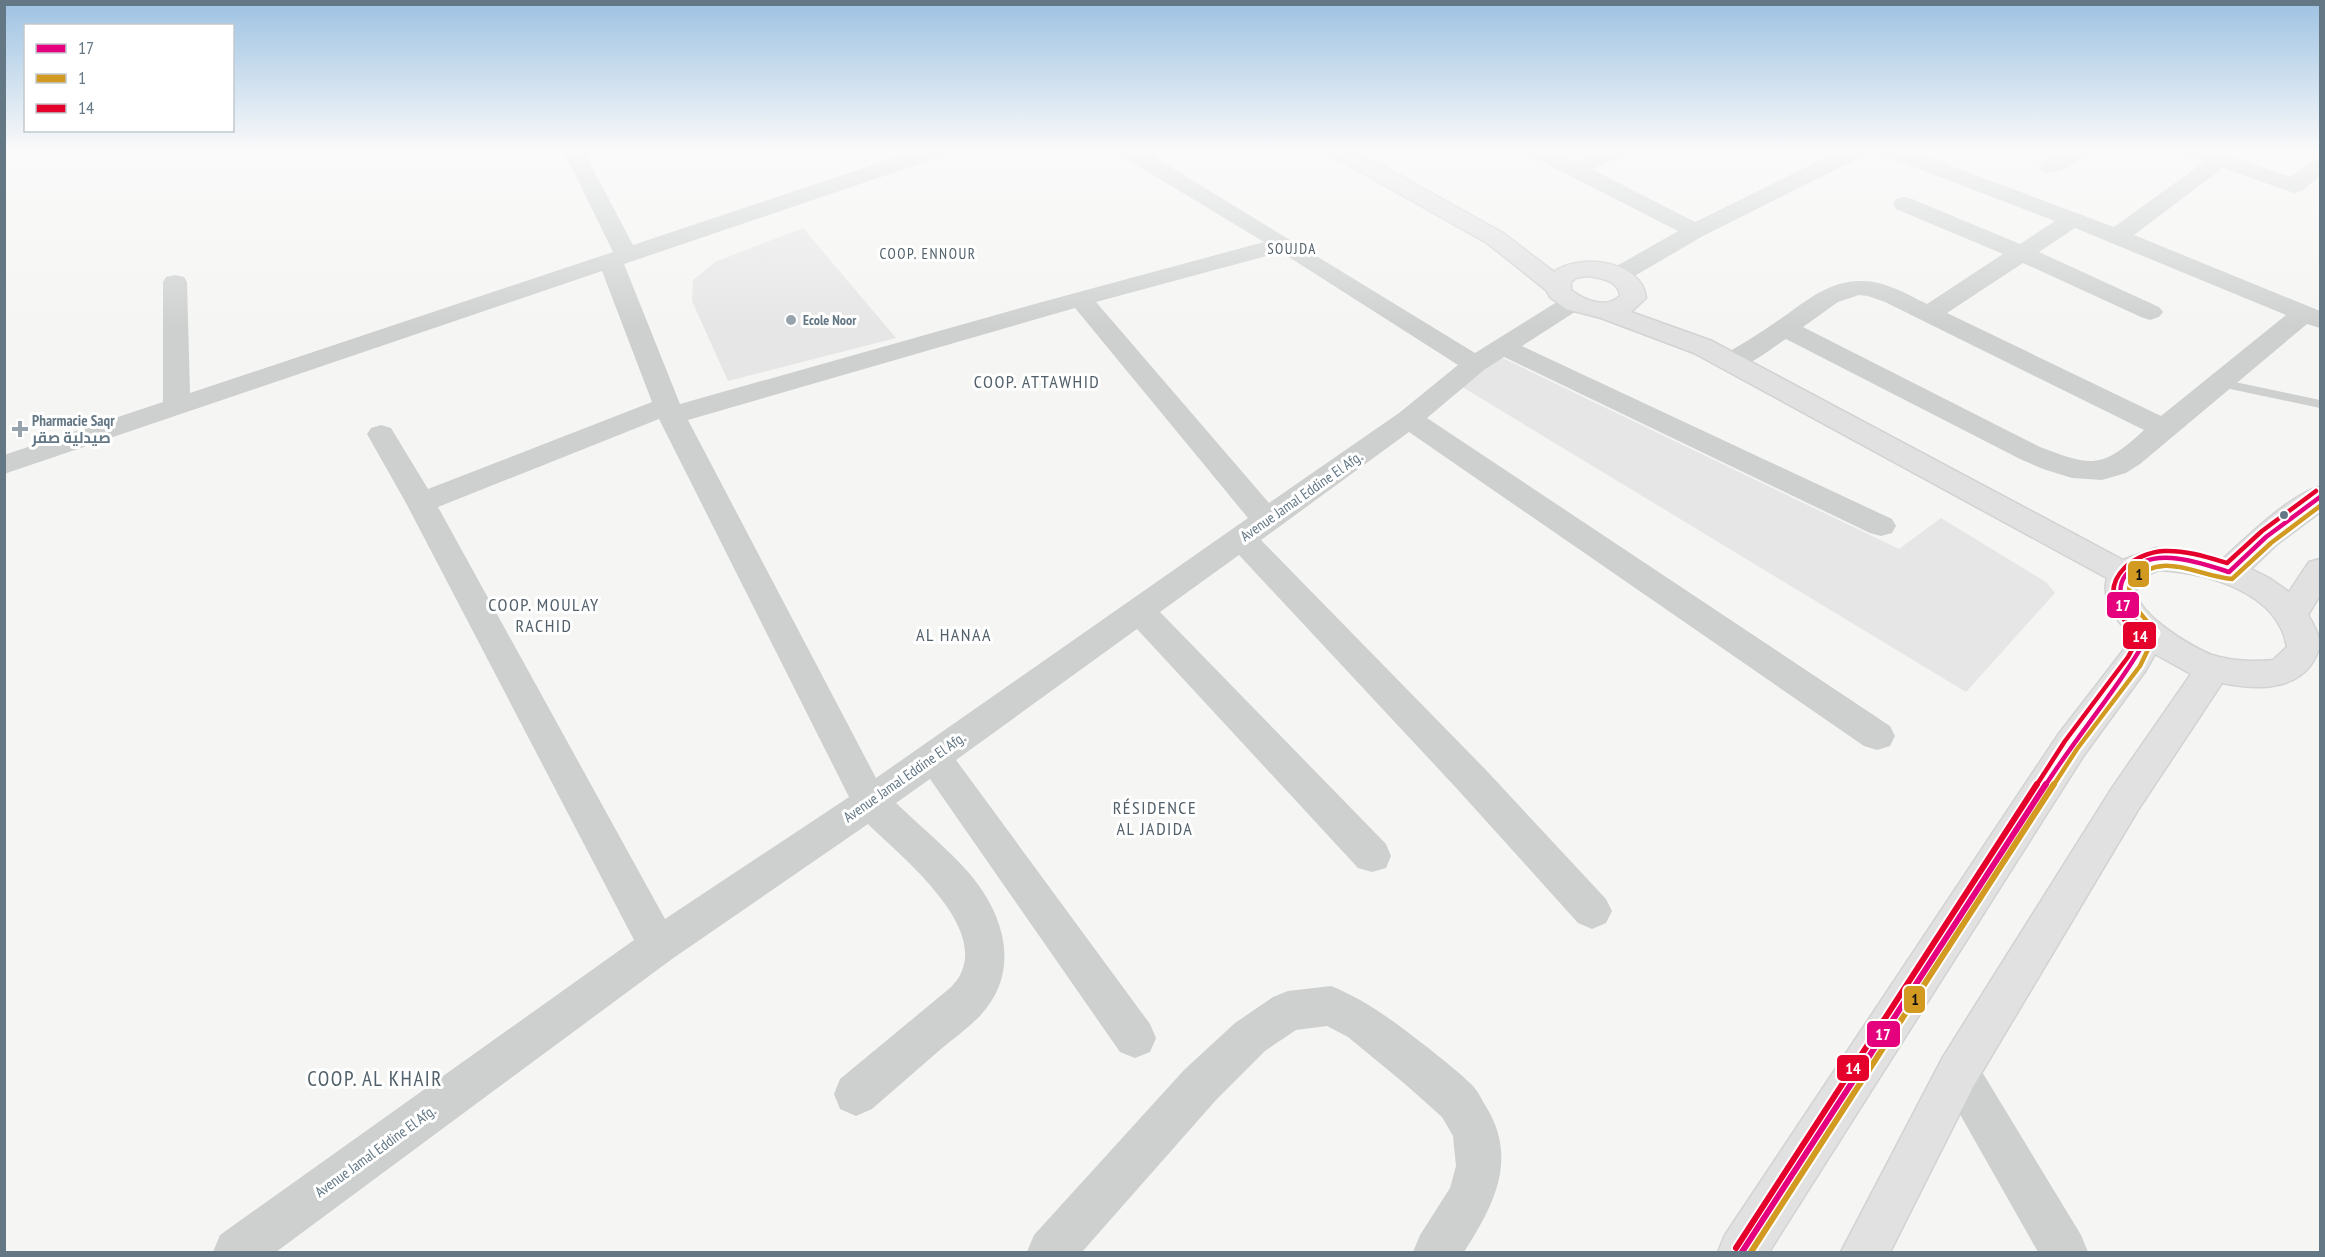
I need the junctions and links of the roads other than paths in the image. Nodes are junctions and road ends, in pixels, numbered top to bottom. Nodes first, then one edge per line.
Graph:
1 (598, 209) edge
2 (766, 209) edge
3 (1225, 209) edge
4 (1443, 209) edge
5 (1652, 209) edge
6 (1740, 209) edge
7 (1915, 209) edge
8 (2043, 209) edge
9 (2153, 209) edge
10 (2072, 220) junction
11 (1695, 231) junction
12 (2116, 236) junction
13 (1495, 238) junction
14 (1284, 244) junction
15 (2021, 253) junction
16 (619, 259) junction
17 (1587, 269) junction
18 (175, 282) dead end
19 (1625, 285) junction
20 (1080, 299) junction
21 (1577, 300) junction
22 (2150, 312) dead end
23 (1927, 315) junction
24 (2312, 317) edge
25 (1785, 328) junction
26 (1703, 347) junction
27 (1488, 355) junction
28 (1731, 362) junction
29 (2221, 383) junction
30 (2320, 404) edge
31 (177, 407) junction
32 (669, 411) junction
33 (1409, 419) junction
34 (2163, 428) junction
35 (381, 434) dead end
36 (4, 465) edge
37 (2320, 497) edge
38 (421, 503) junction
39 (1881, 526) dead end
40 (1253, 529) junction
41 (2320, 570) edge
42 (2229, 572) junction
43 (2124, 574) junction
44 (1139, 611) junction
45 (2290, 615) junction
46 (2150, 633) junction
47 (2312, 653) edge
48 (2213, 669) junction
49 (1877, 736) dead end
50 (934, 757) junction
51 (870, 802) junction
52 (1372, 856) dead end
53 (1592, 911) dead end
54 (658, 946) junction
55 (1135, 1038) dead end
56 (1958, 1072) junction
57 (856, 1094) dead end
58 (237, 1252) edge
59 (1051, 1252) edge
60 (1437, 1252) edge
61 (1742, 1252) edge
62 (1865, 1252) edge
63 (2064, 1252) edge

1 - 16 street
2 - 16 street
3 - 14 street
4 - 13 main road
5 - 11 street
6 - 11 street
7 - 15 street
8 - 10 street
9 - 12 street
10 - 12 street
10 - 15 street
11 - 19 street
12 - 24 street
13 - 17 main road
13 - 21 main road
14 - 20 street
14 - 27 street
15 - 22 street
15 - 23 street
16 - 31 street
16 - 32 street
17 - 19 main road
17 - 21 main road
18 - 31 street
19 - 21 main road
19 - 26 main road
20 - 32 street
20 - 40 street
21 - 26 main road
21 - 27 street, Avenue Jamal Eddine El Afg.
23 - 25 street
23 - 34 street
24 - 29 street
25 - 28 street
25 - 34 street
26 - 28 main road
27 - 33 street, Avenue Jamal Eddine El Afg.
27 - 39 street
28 - 43 main road
29 - 30 lane
29 - 34 street
31 - 36 street
32 - 38 street
32 - 51 street
33 - 40 street, Avenue Jamal Eddine El Afg.
33 - 49 street
35 - 38 street
37 - 42 main road
38 - 54 street
40 - 44 street, Avenue Jamal Eddine El Afg.
40 - 53 street
41 - 45 main road
42 - 43 main road
42 - 45 main road
43 - 46 main road
44 - 50 street, Avenue Jamal Eddine El Afg.
44 - 52 street
45 - 47 main road
46 - 48 main road
46 - 61 main road
47 - 48 main road
48 - 56 main road
50 - 51 street, Avenue Jamal Eddine El Afg.
50 - 55 street
51 - 54 street, Avenue Jamal Eddine El Afg.
51 - 57 street
54 - 58 street, Avenue Jamal Eddine El Afg.
56 - 62 main road
56 - 63 street
59 - 60 street

